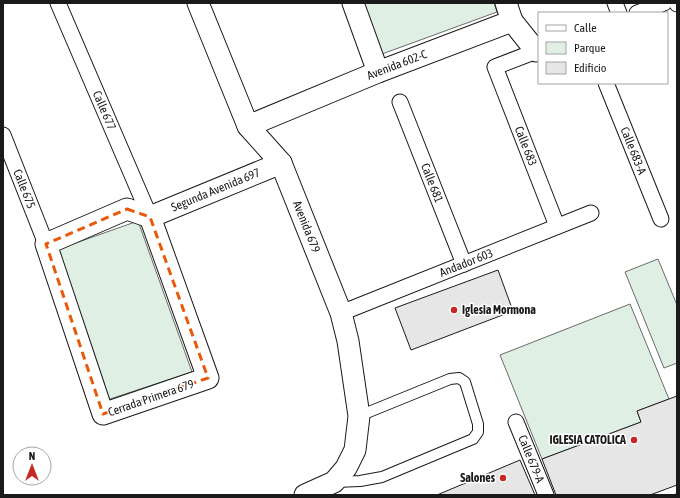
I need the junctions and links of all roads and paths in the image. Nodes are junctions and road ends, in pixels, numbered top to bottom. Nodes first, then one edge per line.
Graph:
1 (58, 3) edge
2 (198, 3) edge
3 (353, 3) edge
4 (664, 3) edge
5 (509, 12) edge
6 (640, 12) edge
7 (538, 50) edge
8 (378, 72) junction
9 (606, 84) edge
10 (400, 102) dead end
11 (248, 126) junction
12 (3, 135) edge
13 (281, 163) junction
14 (591, 213) dead end
15 (150, 218) junction
16 (661, 219) dead end
17 (557, 226) junction
18 (46, 244) junction
19 (464, 264) junction
20 (341, 313) junction
21 (358, 416) junction
22 (516, 422) dead end
23 (340, 475) junction
24 (305, 495) edge
25 (546, 495) edge

1 - 15 street, Calle 677
2 - 11 street, Avenida 679
3 - 8 street
4 - 6 street
5 - 7 street, Avenida 602-C
5 - 8 street, Avenida 602-C
7 - 17 street, Calle 683
8 - 11 street, Avenida 602-C
9 - 16 street, Calle 683-A
10 - 19 street, Calle 681
11 - 13 street, Avenida 679
12 - 18 street, Calle 675
13 - 15 street, Segunda Avenida 697
13 - 20 street, Avenida 679
14 - 17 street, Andador 603
15 - 18 street
15 - 18 street, Cerrada Primera 679
17 - 19 street, Andador 603
19 - 20 street, Andador 603
20 - 21 street, Avenida 679
21 - 23 street, Avenida 679
21 - 23 lane
22 - 25 street, Calle 679-A
23 - 24 street

